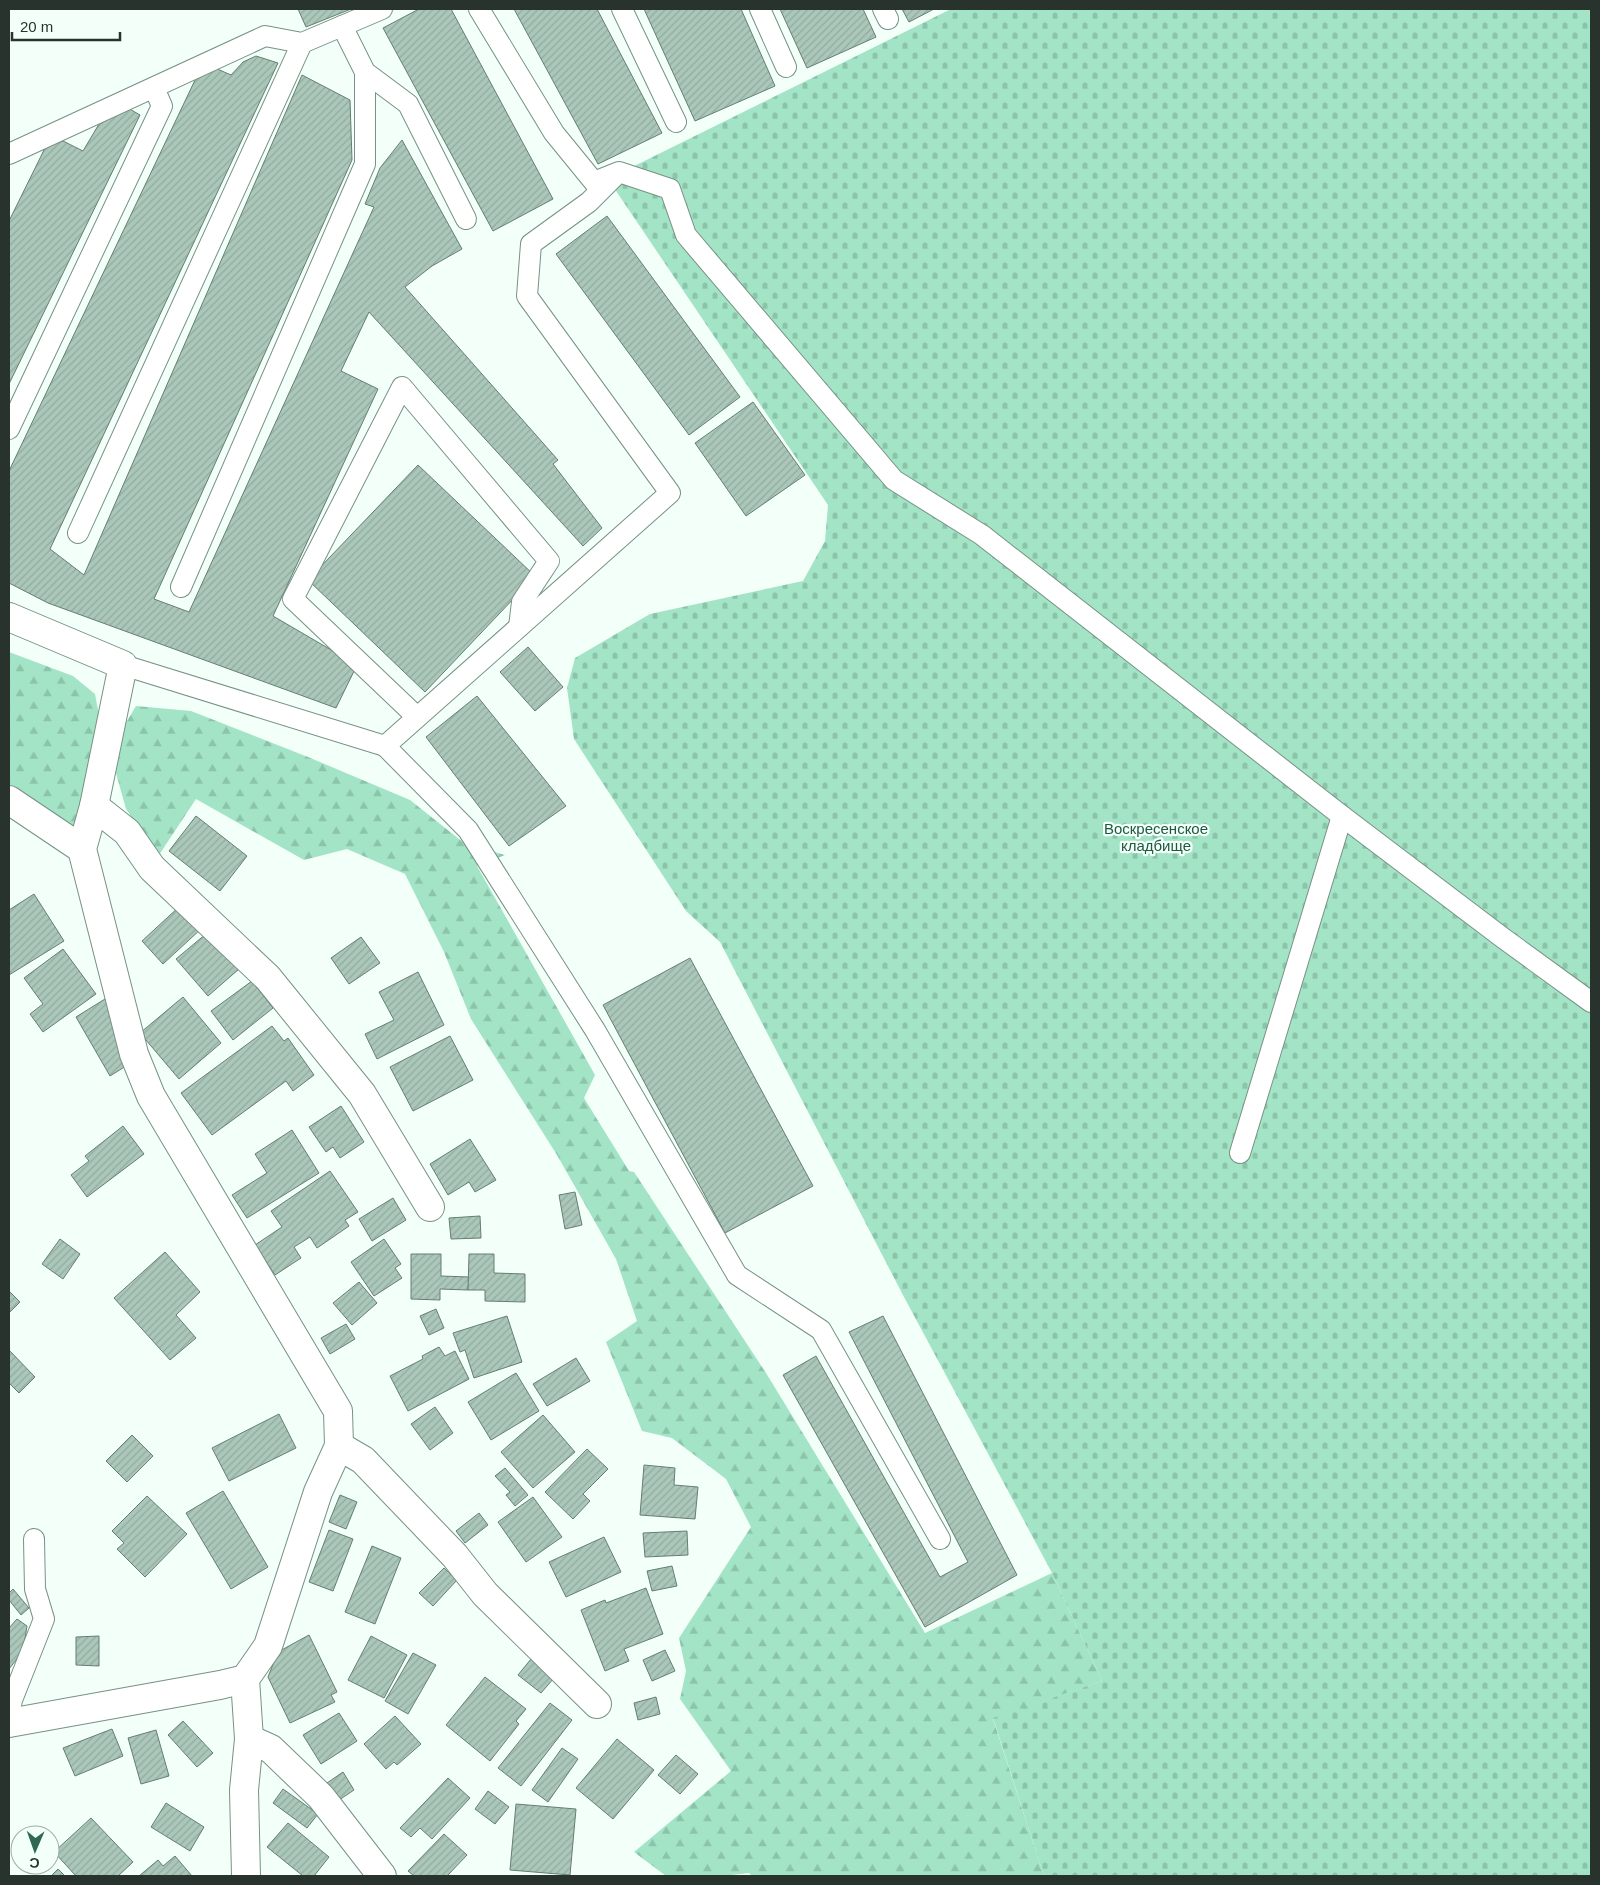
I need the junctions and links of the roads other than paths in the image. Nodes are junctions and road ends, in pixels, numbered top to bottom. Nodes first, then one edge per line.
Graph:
1 (382, 9) edge
2 (479, 9) edge
3 (622, 9) edge
4 (760, 9) edge
5 (342, 26) junction
6 (302, 43) junction
7 (786, 67) dead end
8 (365, 72) junction
9 (154, 88) junction
10 (676, 122) dead end
11 (9, 154) edge
12 (619, 172) junction
13 (466, 219) dead end
14 (9, 429) edge
15 (78, 533) dead end
16 (181, 587) dead end
17 (9, 616) edge
18 (519, 627) junction
19 (123, 665) junction
20 (417, 718) junction
21 (384, 746) junction
22 (9, 800) edge
23 (94, 806) junction
24 (1342, 816) junction
25 (82, 850) junction
26 (1591, 1002) edge
27 (1240, 1153) dead end
28 (430, 1207) dead end
29 (339, 1446) junction
30 (34, 1539) dead end
31 (940, 1539) dead end
32 (244, 1679) junction
33 (597, 1704) dead end
34 (9, 1716) edge
35 (9, 1723) edge
36 (249, 1739) junction
37 (246, 1876) edge
38 (382, 1876) edge

1 - 5 lane
2 - 12 lane
3 - 10 lane
4 - 7 lane
5 - 6 lane
5 - 8 lane
6 - 9 lane
6 - 15 lane
8 - 13 lane
8 - 16 lane
9 - 11 lane
9 - 14 lane
12 - 18 lane
12 - 24 lane
17 - 19 street
18 - 20 lane
18 - 20 lane
19 - 21 lane
19 - 23 street
20 - 21 lane
21 - 31 lane
22 - 25 street
23 - 25 street
23 - 28 street
24 - 26 lane
24 - 27 lane
25 - 29 street
29 - 32 street
29 - 33 street
30 - 34 lane
32 - 35 street
32 - 36 street
36 - 37 street
36 - 38 street

